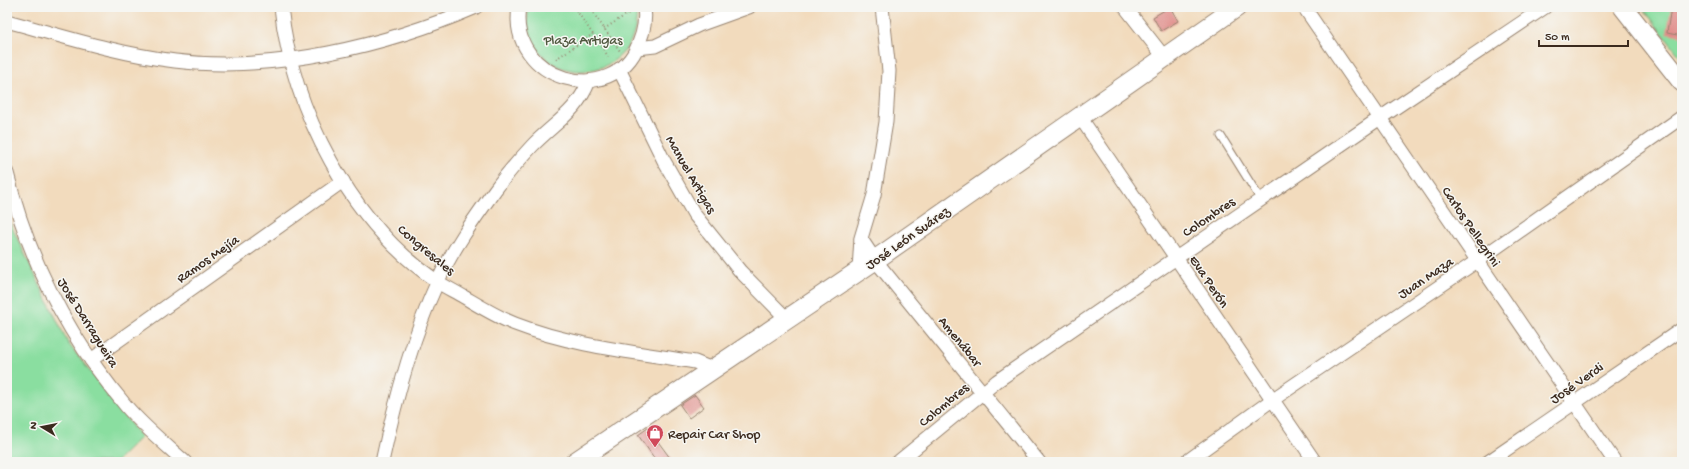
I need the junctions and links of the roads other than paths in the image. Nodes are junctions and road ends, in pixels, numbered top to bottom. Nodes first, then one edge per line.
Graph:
1 (281, 7) edge
2 (476, 7) edge
3 (519, 7) edge
4 (749, 7) edge
5 (882, 7) edge
6 (1124, 7) edge
7 (1236, 7) edge
8 (1304, 7) edge
9 (1545, 7) edge
10 (1623, 7) edge
11 (638, 9) edge
12 (7, 21) edge
13 (637, 48) junction
14 (1164, 57) junction
15 (291, 60) junction
16 (615, 64) junction
17 (589, 81) junction
18 (1682, 82) edge
19 (1080, 117) junction
20 (1682, 117) edge
21 (1380, 118) junction
22 (1221, 136) dead end
23 (7, 173) edge
24 (343, 182) junction
25 (1261, 200) junction
26 (861, 240) junction
27 (1176, 258) junction
28 (875, 260) junction
29 (1477, 261) junction
30 (859, 270) junction
31 (438, 282) junction
32 (787, 319) junction
33 (1682, 329) edge
34 (91, 360) junction
35 (712, 369) junction
36 (982, 393) junction
37 (1272, 400) junction
38 (1575, 403) junction
39 (185, 462) edge
40 (382, 462) edge
41 (575, 462) edge
42 (898, 462) edge
43 (1039, 462) edge
44 (1186, 462) edge
45 (1315, 462) edge
46 (1488, 462) edge
47 (1615, 462) edge

1 - 15 street, Congresales
2 - 15 street
3 - 17 street
4 - 13 street
5 - 26 street
6 - 14 street
7 - 14 street, José León Suárez
8 - 21 street, Carlos Pellegrini
9 - 21 street, Colombres
10 - 18 street
11 - 13 street
12 - 15 street
13 - 16 street
14 - 19 street, José León Suárez
15 - 24 street, Congresales
16 - 17 street
16 - 32 street, Manuel Artigas
17 - 31 street
19 - 27 street, Eva Perón
19 - 28 street, José León Suárez
20 - 29 street, Juan Maza
21 - 25 street, Colombres
21 - 29 street, Carlos Pellegrini
22 - 25 lane
23 - 34 street, José Darragueira
24 - 31 street, Congresales
24 - 34 street, Ramos Mejía
25 - 27 street, Colombres
26 - 28 street, Amenábar
26 - 30 street
27 - 36 street, Colombres
27 - 37 street, Eva Perón
28 - 30 street, José León Suárez
28 - 36 street, Amenábar
29 - 37 street, Juan Maza
29 - 38 street, Carlos Pellegrini
30 - 32 street, José León Suárez
31 - 35 street, Congresales
31 - 40 street
32 - 35 street, José León Suárez
33 - 38 street, José Verdi
34 - 39 street, José Darragueira
35 - 41 street, José León Suárez
36 - 42 street, Colombres
36 - 43 street, Amenábar
37 - 44 street, Juan Maza
37 - 45 street, Eva Perón
38 - 46 street, José Verdi
38 - 47 street, Carlos Pellegrini

